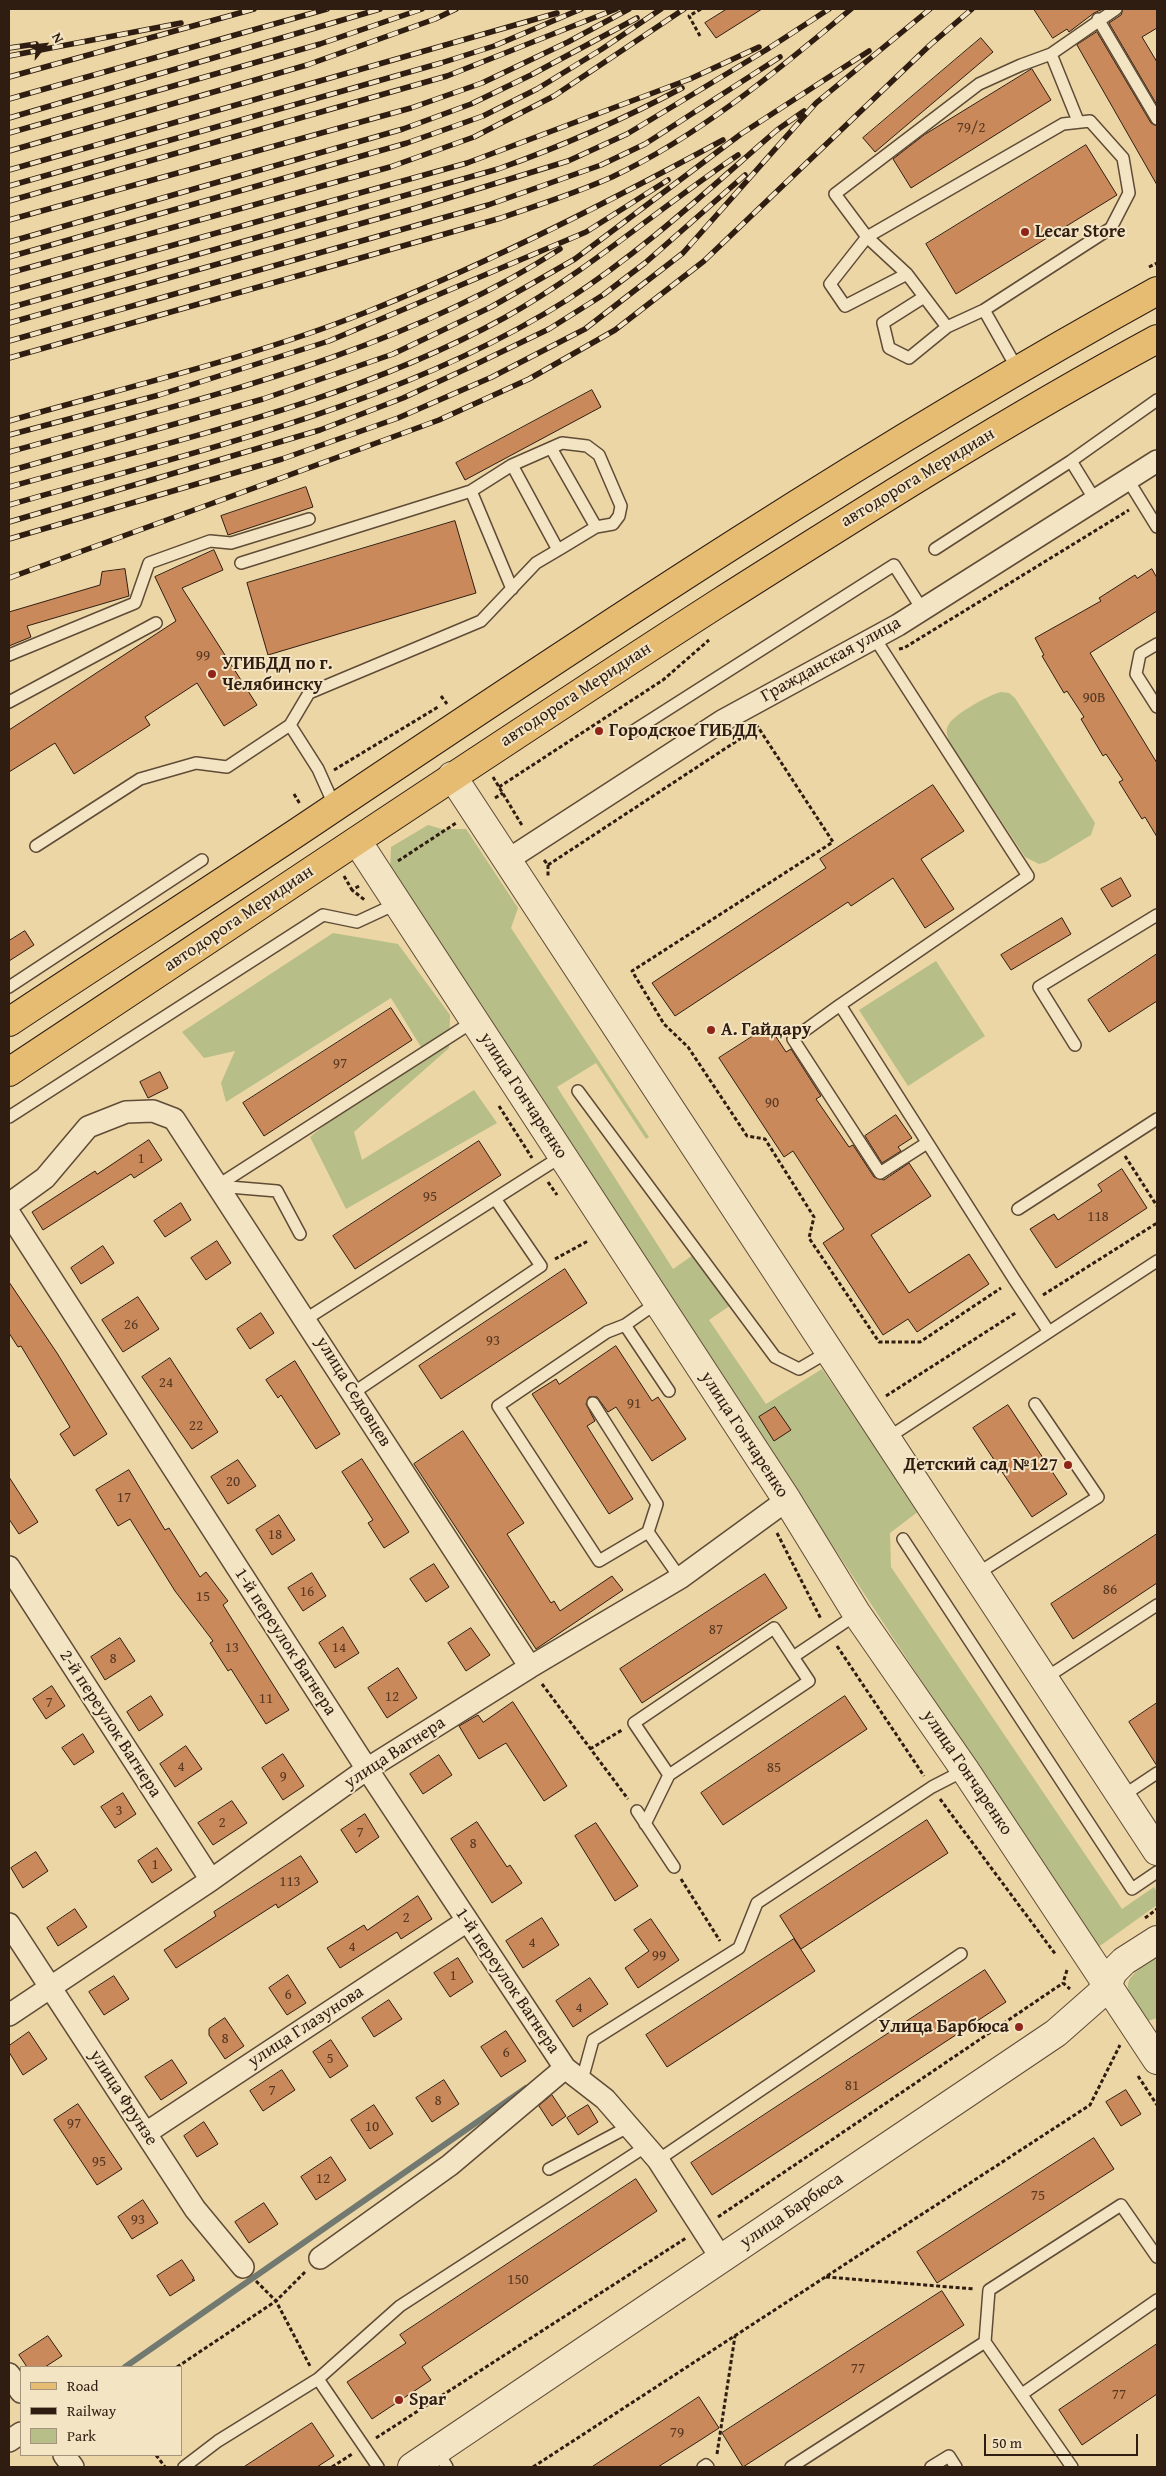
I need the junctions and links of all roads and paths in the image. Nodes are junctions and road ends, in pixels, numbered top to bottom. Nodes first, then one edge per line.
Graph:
1 (701, 9) edge
2 (1116, 9) edge
3 (1098, 19) junction
4 (700, 36) dead end
5 (1051, 54) junction
6 (1157, 119) edge
7 (1078, 121) junction
8 (867, 237) junction
9 (907, 274) junction
10 (1157, 291) edge
11 (924, 297) junction
12 (984, 310) junction
13 (947, 327) junction
14 (1157, 339) edge
15 (1018, 370) junction
16 (1157, 400) edge
17 (551, 448) junction
18 (1071, 460) junction
19 (1157, 461) edge
20 (512, 465) junction
21 (1128, 480) junction
22 (471, 491) junction
23 (1095, 500) junction
24 (309, 519) dead end
25 (596, 527) junction
26 (1157, 527) edge
27 (935, 549) dead end
28 (558, 550) junction
29 (241, 563) dead end
30 (512, 589) junction
31 (922, 609) junction
32 (156, 623) dead end
33 (874, 637) junction
34 (711, 638) dead end
35 (1157, 644) edge
36 (9, 655) edge
37 (9, 702) edge
38 (1157, 707) edge
39 (290, 725) junction
40 (632, 732) dead end
41 (430, 743) junction
42 (452, 776) junction
43 (499, 787) dead end
44 (335, 807) junction
45 (357, 841) junction
46 (36, 846) dead end
47 (202, 860) dead end
48 (506, 861) junction
49 (398, 903) junction
50 (1157, 915) edge
51 (9, 987) edge
52 (840, 1005) junction
53 (474, 1021) junction
54 (9, 1022) edge
55 (1075, 1045) dead end
56 (9, 1072) edge
57 (578, 1091) dead end
58 (9, 1117) edge
59 (1157, 1119) edge
60 (927, 1143) junction
61 (1117, 1144) junction
62 (562, 1156) junction
63 (217, 1186) junction
64 (496, 1200) junction
65 (9, 1204) edge
66 (1157, 1206) edge
67 (1018, 1209) dead end
68 (9, 1213) edge
69 (300, 1234) dead end
70 (588, 1241) dead end
71 (1157, 1261) edge
72 (541, 1266) junction
73 (658, 1302) junction
74 (306, 1319) junction
75 (625, 1325) junction
76 (1050, 1332) junction
77 (828, 1352) junction
78 (669, 1391) dead end
79 (353, 1393) junction
80 (592, 1403) dead end
81 (1035, 1404) dead end
82 (886, 1439) junction
83 (787, 1500) junction
84 (648, 1532) junction
85 (903, 1539) dead end
86 (9, 1567) edge
87 (975, 1575) junction
88 (680, 1578) junction
89 (1157, 1605) edge
90 (857, 1614) junction
91 (793, 1657) junction
92 (530, 1667) junction
93 (1044, 1679) junction
94 (634, 1723) junction
95 (590, 1749) junction
96 (367, 1769) junction
97 (965, 1770) junction
98 (1157, 1773) edge
99 (669, 1775) junction
100 (1121, 1797) junction
101 (637, 1811) joint
102 (646, 1824) junction
103 (1155, 1843) edge
104 (674, 1867) joint
105 (1157, 1872) edge
106 (211, 1880) junction
107 (467, 1922) junction
108 (9, 1924) edge
109 (1157, 1940) edge
110 (728, 1954) junction
111 (961, 1954) dead end
112 (1107, 1986) junction
113 (50, 1987) junction
114 (9, 2015) edge
115 (1139, 2032) junction
116 (1157, 2060) edge
117 (573, 2074) junction
118 (628, 2127) junction
119 (146, 2133) junction
120 (652, 2154) junction
121 (550, 2169) dead end
122 (1157, 2257) edge
123 (320, 2258) joint
124 (721, 2258) junction
125 (243, 2266) joint
126 (826, 2277) junction
127 (989, 2290) junction
128 (1157, 2300) edge
129 (276, 2301) junction
130 (735, 2336) junction
131 (985, 2342) junction
132 (178, 2366) edge
133 (9, 2374) edge
134 (318, 2379) junction
135 (20, 2390) edge
136 (1022, 2394) junction
137 (20, 2434) edge
138 (9, 2441) edge
139 (65, 2456) edge
140 (157, 2456) edge
141 (442, 2459) edge
142 (706, 2466) edge
143 (73, 2467) edge
144 (165, 2467) edge
145 (184, 2467) edge
146 (378, 2467) edge
147 (412, 2467) edge
148 (533, 2467) edge
149 (791, 2467) edge
150 (931, 2467) edge
151 (956, 2467) edge
152 (1072, 2467) edge

1 - 4 path
2 - 3 lane
3 - 5 lane
3 - 6 lane
5 - 7 lane
5 - 8 lane
7 - 8 lane
7 - 12 lane
8 - 9 lane
8 - 9 lane
9 - 11 lane
10 - 15 main road
11 - 13 lane
11 - 13 lane
12 - 13 lane
12 - 15 lane
14 - 42 main road, автодорога Меридиан
15 - 41 main road
16 - 18 lane
17 - 20 lane
17 - 25 lane
17 - 25 lane
18 - 23 lane
18 - 27 lane
19 - 21 street, Гражданская улица
20 - 22 lane
20 - 28 lane
21 - 23 street, Гражданская улица
21 - 26 lane
22 - 29 lane
22 - 30 lane
23 - 31 street, Гражданская улица
24 - 36 lane
25 - 28 lane
28 - 30 lane
30 - 39 lane
31 - 33 street, Гражданская улица
31 - 40 lane
32 - 37 lane
33 - 48 street, Гражданская улица
33 - 52 lane
34 - 43 path
35 - 38 lane
39 - 44 lane
39 - 46 lane
41 - 42 main road
41 - 44 main road
42 - 45 main road, автодорога Меридиан
42 - 48 street
44 - 45 main road, улица Гончаренко
44 - 54 main road
45 - 49 street, улица Гончаренко
45 - 56 main road, автодорога Меридиан
47 - 51 lane
48 - 77 street
49 - 53 street, улица Гончаренко
49 - 58 lane
50 - 55 lane
52 - 60 lane
52 - 60 lane
53 - 62 street, улица Гончаренко
53 - 63 lane
57 - 77 lane
59 - 61 lane
60 - 76 lane
61 - 66 path
61 - 67 lane
62 - 64 lane
62 - 73 street, улица Гончаренко
63 - 65 street, улица Седовцев
63 - 69 lane
63 - 74 street, улица Седовцев
64 - 72 lane
64 - 74 lane
68 - 96 street, 1-й переулок Вагнера
70 - 72 path
71 - 76 lane
72 - 79 lane
73 - 75 lane
73 - 83 street, улица Гончаренко
74 - 79 street, улица Седовцев
75 - 78 lane
75 - 84 lane
76 - 82 lane
77 - 82 street
79 - 92 street, улица Седовцев
80 - 84 lane
81 - 87 lane
82 - 87 street
83 - 88 street, улица Вагнера
83 - 90 street, улица Гончаренко
84 - 88 lane
85 - 105 lane
86 - 106 street, 2-й переулок Вагнера
87 - 93 street
88 - 92 street, улица Вагнера
89 - 93 lane
90 - 91 lane
90 - 97 street, улица Гончаренко
91 - 94 lane
91 - 99 lane
92 - 95 path
92 - 96 street, улица Вагнера
93 - 100 street
94 - 95 path
94 - 99 lane
95 - 101 path
96 - 106 street, улица Вагнера
96 - 107 street, 1-й переулок Вагнера
97 - 110 lane
97 - 112 street, улица Гончаренко
98 - 100 lane
99 - 102 lane
100 - 103 street
101 - 102 lane
102 - 104 lane
104 - 110 path
106 - 113 street, улица Вагнера
107 - 117 street, 1-й переулок Вагнера
107 - 119 street, улица Глазунова
108 - 113 street, улица Фрунзе
109 - 112 street, улица Барбюса
110 - 117 lane
111 - 120 lane
112 - 115 street, улица Гончаренко
112 - 124 street, улица Барбюса
113 - 114 street, улица Вагнера
113 - 119 street, улица Фрунзе
115 - 116 street, улица Гончаренко
115 - 126 path
117 - 118 street, 1-й переулок Вагнера
117 - 123 street
118 - 120 street, 1-й переулок Вагнера
118 - 121 lane
119 - 125 street, улица Фрунзе
120 - 124 street, 1-й переулок Вагнера
120 - 134 lane
122 - 127 lane
123 - 129 path
124 - 141 street, улица Барбюса
125 - 129 path
126 - 127 path
126 - 130 path
127 - 131 lane
128 - 136 lane
129 - 132 path
129 - 134 path
130 - 142 path
130 - 148 path
131 - 136 lane
131 - 149 lane
133 - 135 street
134 - 145 lane
134 - 146 lane
136 - 152 lane
137 - 138 street
139 - 143 street
140 - 144 path
141 - 147 street, улица Барбюса
150 - 151 lane

